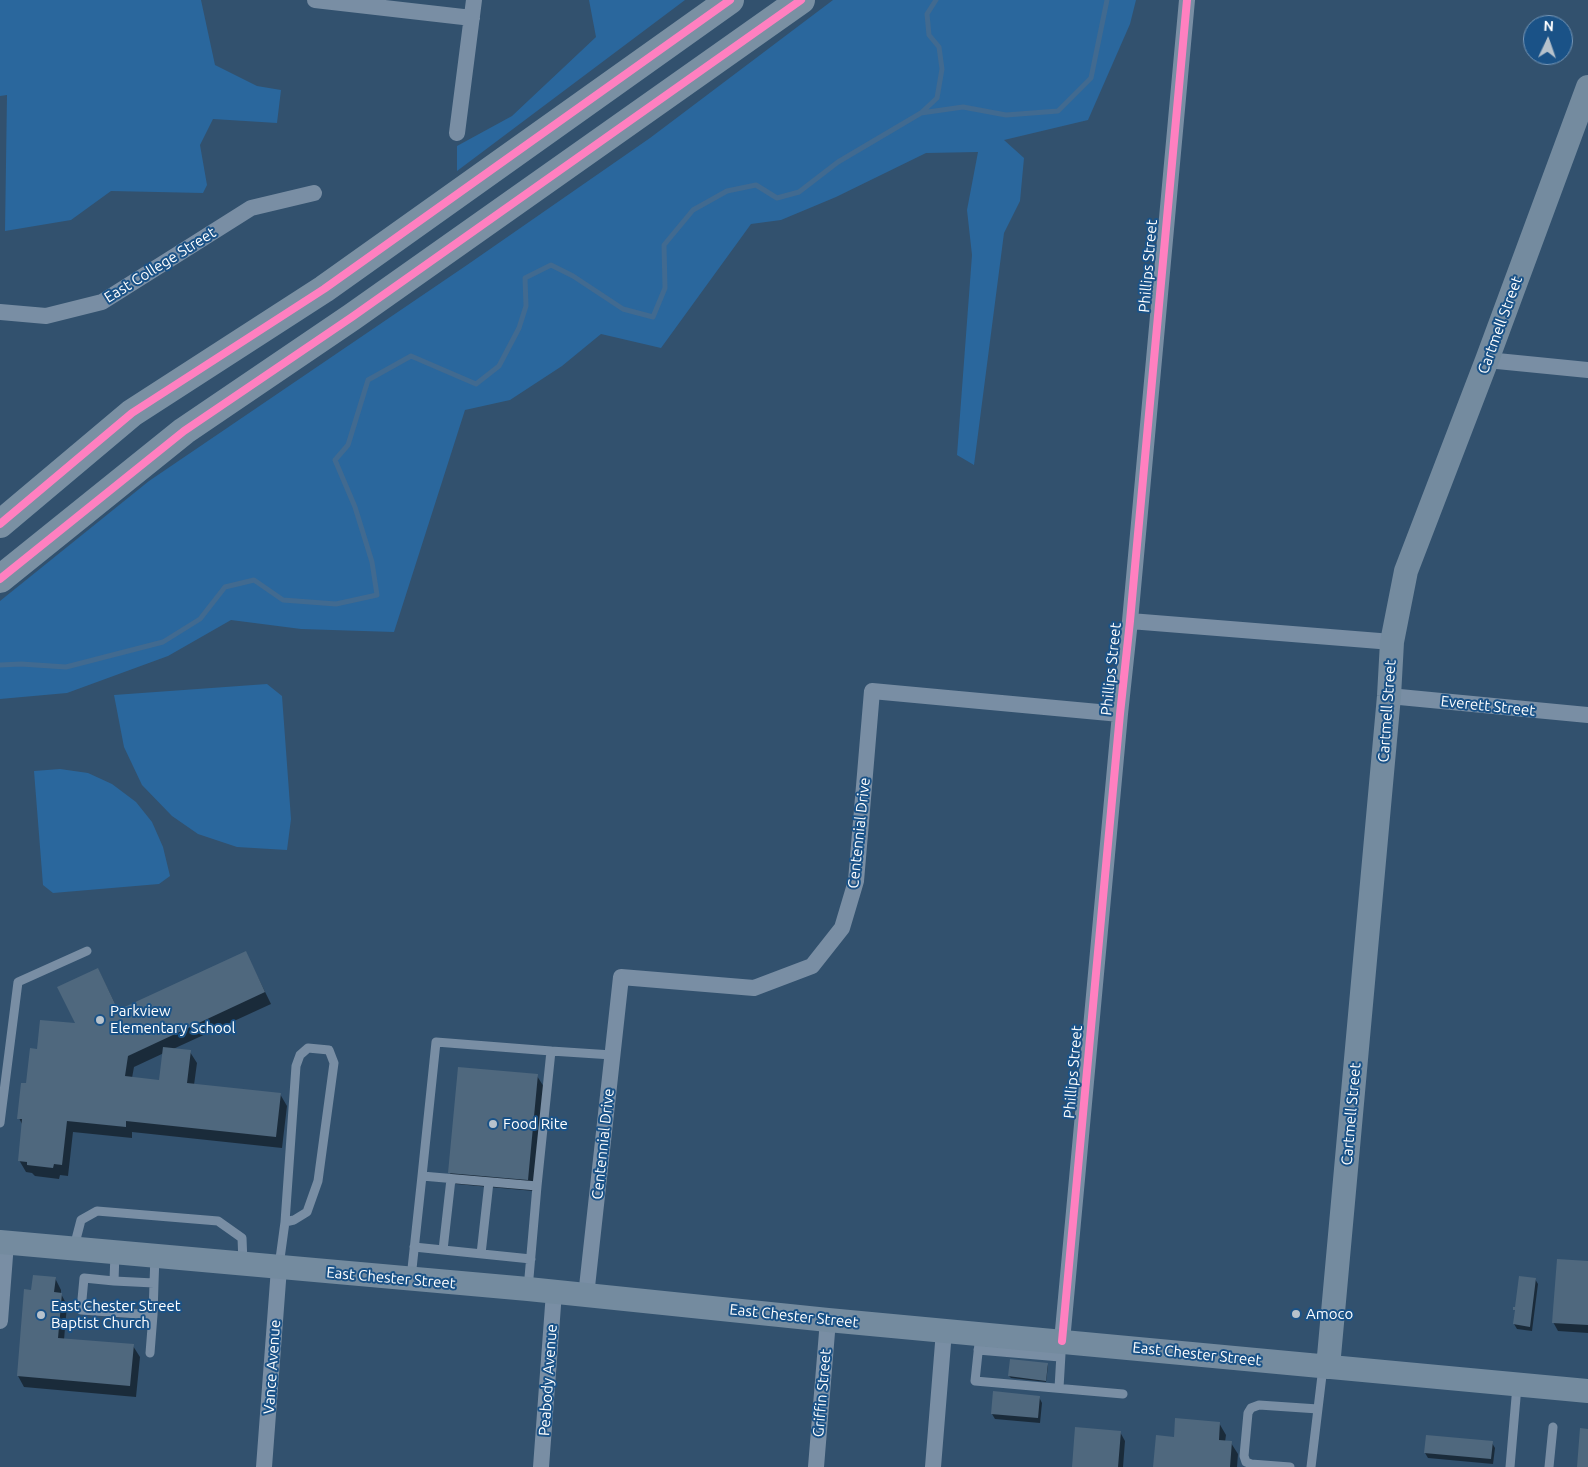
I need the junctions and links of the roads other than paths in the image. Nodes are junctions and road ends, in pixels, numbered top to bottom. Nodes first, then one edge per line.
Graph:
1 (315, 0) edge
2 (474, 0) edge
3 (730, 0) edge
4 (802, 0) edge
5 (1187, 0) edge
6 (472, 18) junction
7 (1588, 87) edge
8 (457, 133) dead end
9 (314, 193) dead end
10 (0, 312) edge
11 (1487, 360) junction
12 (1588, 370) edge
13 (0, 524) edge
14 (0, 579) edge
15 (1130, 621) junction
16 (1392, 642) junction
17 (1389, 696) junction
18 (1120, 714) junction
19 (1588, 716) edge
20 (87, 951) dead end
21 (551, 1051) junction
22 (612, 1056) junction
23 (0, 1123) edge
24 (422, 1176) junction
25 (451, 1179) junction
26 (489, 1182) junction
27 (537, 1186) junction
28 (285, 1222) junction
29 (3, 1242) edge
30 (414, 1247) junction
31 (73, 1249) junction
32 (443, 1250) junction
33 (115, 1252) junction
34 (481, 1254) junction
35 (155, 1256) junction
36 (531, 1259) junction
37 (243, 1264) junction
38 (279, 1268) junction
39 (114, 1280) junction
40 (411, 1280) junction
41 (154, 1284) junction
42 (528, 1289) junction
43 (554, 1292) junction
44 (586, 1296) junction
45 (153, 1315) junction
46 (828, 1320) junction
47 (0, 1322) edge
48 (944, 1331) junction
49 (979, 1342) junction
50 (1061, 1349) junction
51 (150, 1353) dead end
52 (1326, 1367) junction
53 (1517, 1386) junction
54 (1059, 1388) junction
55 (1588, 1392) edge
56 (1123, 1394) dead end
57 (1318, 1409) junction
58 (1553, 1427) dead end
59 (264, 1467) edge
60 (541, 1467) edge
61 (816, 1467) edge
62 (933, 1467) edge
63 (1290, 1467) edge
64 (1311, 1467) edge
65 (1510, 1467) edge
66 (1549, 1467) edge

1 - 6 street
2 - 6 street
3 - 13 highway
4 - 14 highway
5 - 15 street, Phillips Street
6 - 8 street
7 - 11 main road, Cartmell Street
9 - 10 street, East College Street
11 - 12 street
11 - 16 main road, Cartmell Street
15 - 16 street
15 - 18 street, Phillips Street
16 - 17 main road, Cartmell Street
17 - 19 street, Everett Street
17 - 52 main road, Cartmell Street
18 - 22 street, Centennial Drive
18 - 50 street, Phillips Street
20 - 23 lane
21 - 22 lane
21 - 24 lane
21 - 27 lane
22 - 44 street, Centennial Drive
24 - 25 lane
24 - 30 lane
25 - 26 lane
25 - 32 lane
26 - 27 lane
26 - 34 lane
27 - 36 lane
28 - 28 lane
28 - 38 lane
29 - 31 main road, East Chester Street
29 - 47 street
30 - 32 lane
30 - 40 lane
31 - 33 main road, East Chester Street
31 - 37 lane
32 - 34 lane
33 - 35 main road, East Chester Street
33 - 39 lane
34 - 36 lane
35 - 37 main road, East Chester Street
35 - 41 lane
36 - 42 lane
37 - 38 main road, East Chester Street
38 - 40 main road, East Chester Street
38 - 59 street, Vance Avenue
39 - 41 lane
39 - 45 lane
40 - 42 main road, East Chester Street
41 - 45 lane
42 - 43 main road, East Chester Street
43 - 44 main road, East Chester Street
43 - 60 street, Peabody Avenue
44 - 46 main road, East Chester Street
45 - 51 lane
46 - 48 main road, East Chester Street
46 - 61 street, Griffin Street
48 - 49 main road, East Chester Street
48 - 62 street
49 - 50 main road, East Chester Street
49 - 54 lane
50 - 52 main road, East Chester Street
50 - 54 lane
52 - 53 main road, East Chester Street
52 - 57 lane
53 - 55 main road, East Chester Street
53 - 65 lane
54 - 56 lane
57 - 63 lane
57 - 64 lane
58 - 66 lane

